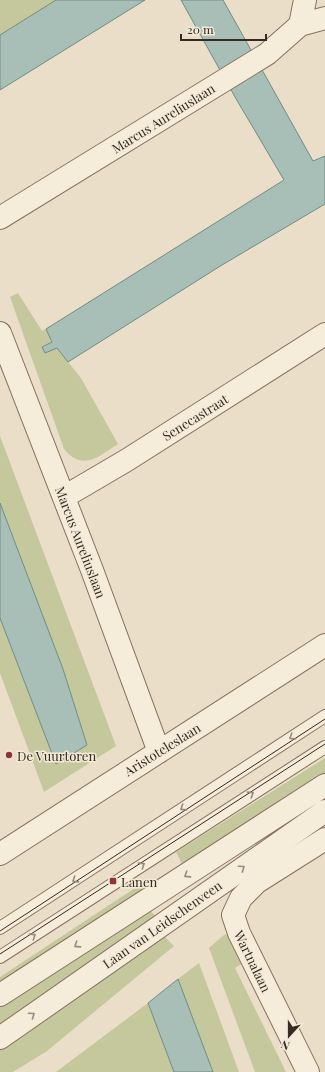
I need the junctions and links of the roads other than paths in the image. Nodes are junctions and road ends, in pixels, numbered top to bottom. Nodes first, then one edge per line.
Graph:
1 (305, 0) edge
2 (325, 18) edge
3 (300, 25) junction
4 (0, 218) edge
5 (0, 332) edge
6 (325, 334) edge
7 (64, 497) junction
8 (325, 645) edge
9 (325, 716) edge
10 (325, 747) edge
11 (159, 752) junction
12 (325, 785) edge
13 (325, 811) edge
14 (325, 839) edge
15 (0, 854) edge
16 (0, 928) edge
17 (0, 957) edge
18 (0, 995) edge
19 (0, 1038) edge
20 (308, 1072) edge

1 - 3 street
2 - 3 street, Marcus Aureliuslaan
3 - 4 street, Marcus Aureliuslaan
5 - 7 street, Marcus Aureliuslaan
6 - 7 street, Senecastraat
7 - 11 street, Marcus Aureliuslaan
8 - 11 street, Aristoteleslaan
9 -> 16 lane
17 -> 10 lane
11 - 15 street, Aristoteleslaan
12 -> 18 street, Laan van Leidschenveen
19 -> 13 street, Laan van Leidschenveen
14 - 20 street, Wartnalaan

